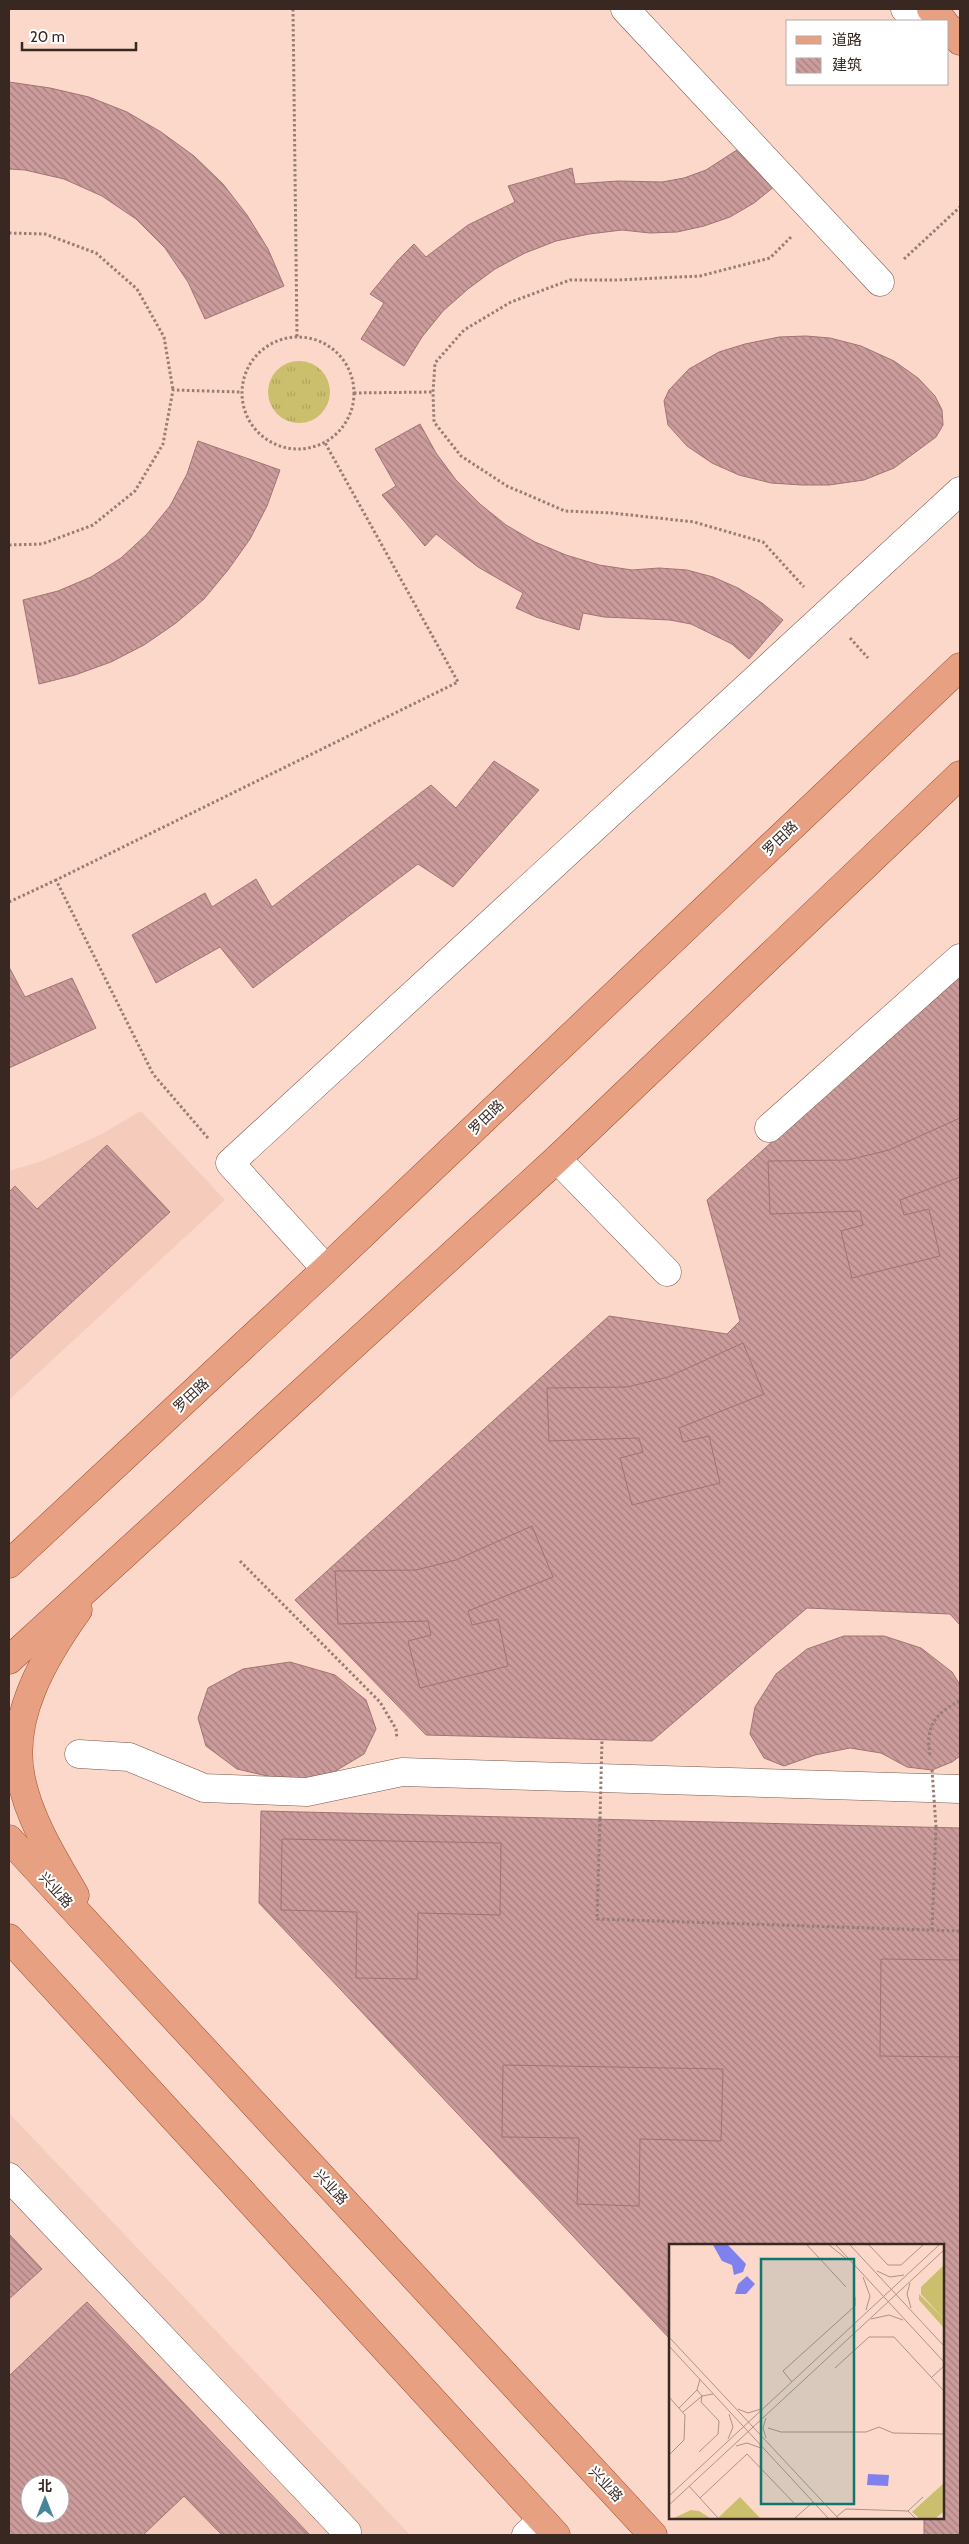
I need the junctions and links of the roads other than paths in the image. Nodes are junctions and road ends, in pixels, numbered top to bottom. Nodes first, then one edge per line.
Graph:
1 (625, 9) edge
2 (905, 9) edge
3 (931, 9) edge
4 (932, 20) edge
5 (941, 20) edge
6 (949, 28) edge
7 (960, 41) edge
8 (880, 282) road end
9 (960, 491) edge
10 (960, 667) edge
11 (960, 775) edge
12 (960, 958) edge
13 (769, 1128) dead end
14 (558, 1159) junction
15 (326, 1269) junction
16 (667, 1272) dead end
17 (67, 1509) junction
18 (9, 1549) edge
19 (114, 1562) junction
20 (9, 1564) edge
21 (9, 1660) edge
22 (79, 1754) dead end
23 (960, 1789) edge
24 (9, 1839) edge
25 (9, 1938) edge
26 (108, 1947) junction
27 (9, 1962) edge
28 (62, 1996) junction
29 (9, 2177) edge
30 (541, 2530) edge
31 (346, 2532) dead end
32 (654, 2535) edge

1 - 8 street
2 - 4 street
3 - 5 main road
6 - 7 main road
9 - 15 street
10 - 15 main road, 罗田路
11 - 14 main road
12 - 13 street
14 - 16 street
14 - 19 main road
15 - 17 main road, 罗田路
17 - 18 main road
17 - 20 main road, 罗田路
19 - 21 main road
19 - 26 main road
22 - 23 street
24 - 26 main road, 兴业路
25 - 28 main road
26 - 32 main road, 兴业路
27 - 28 main road
28 - 30 main road
29 - 31 street

